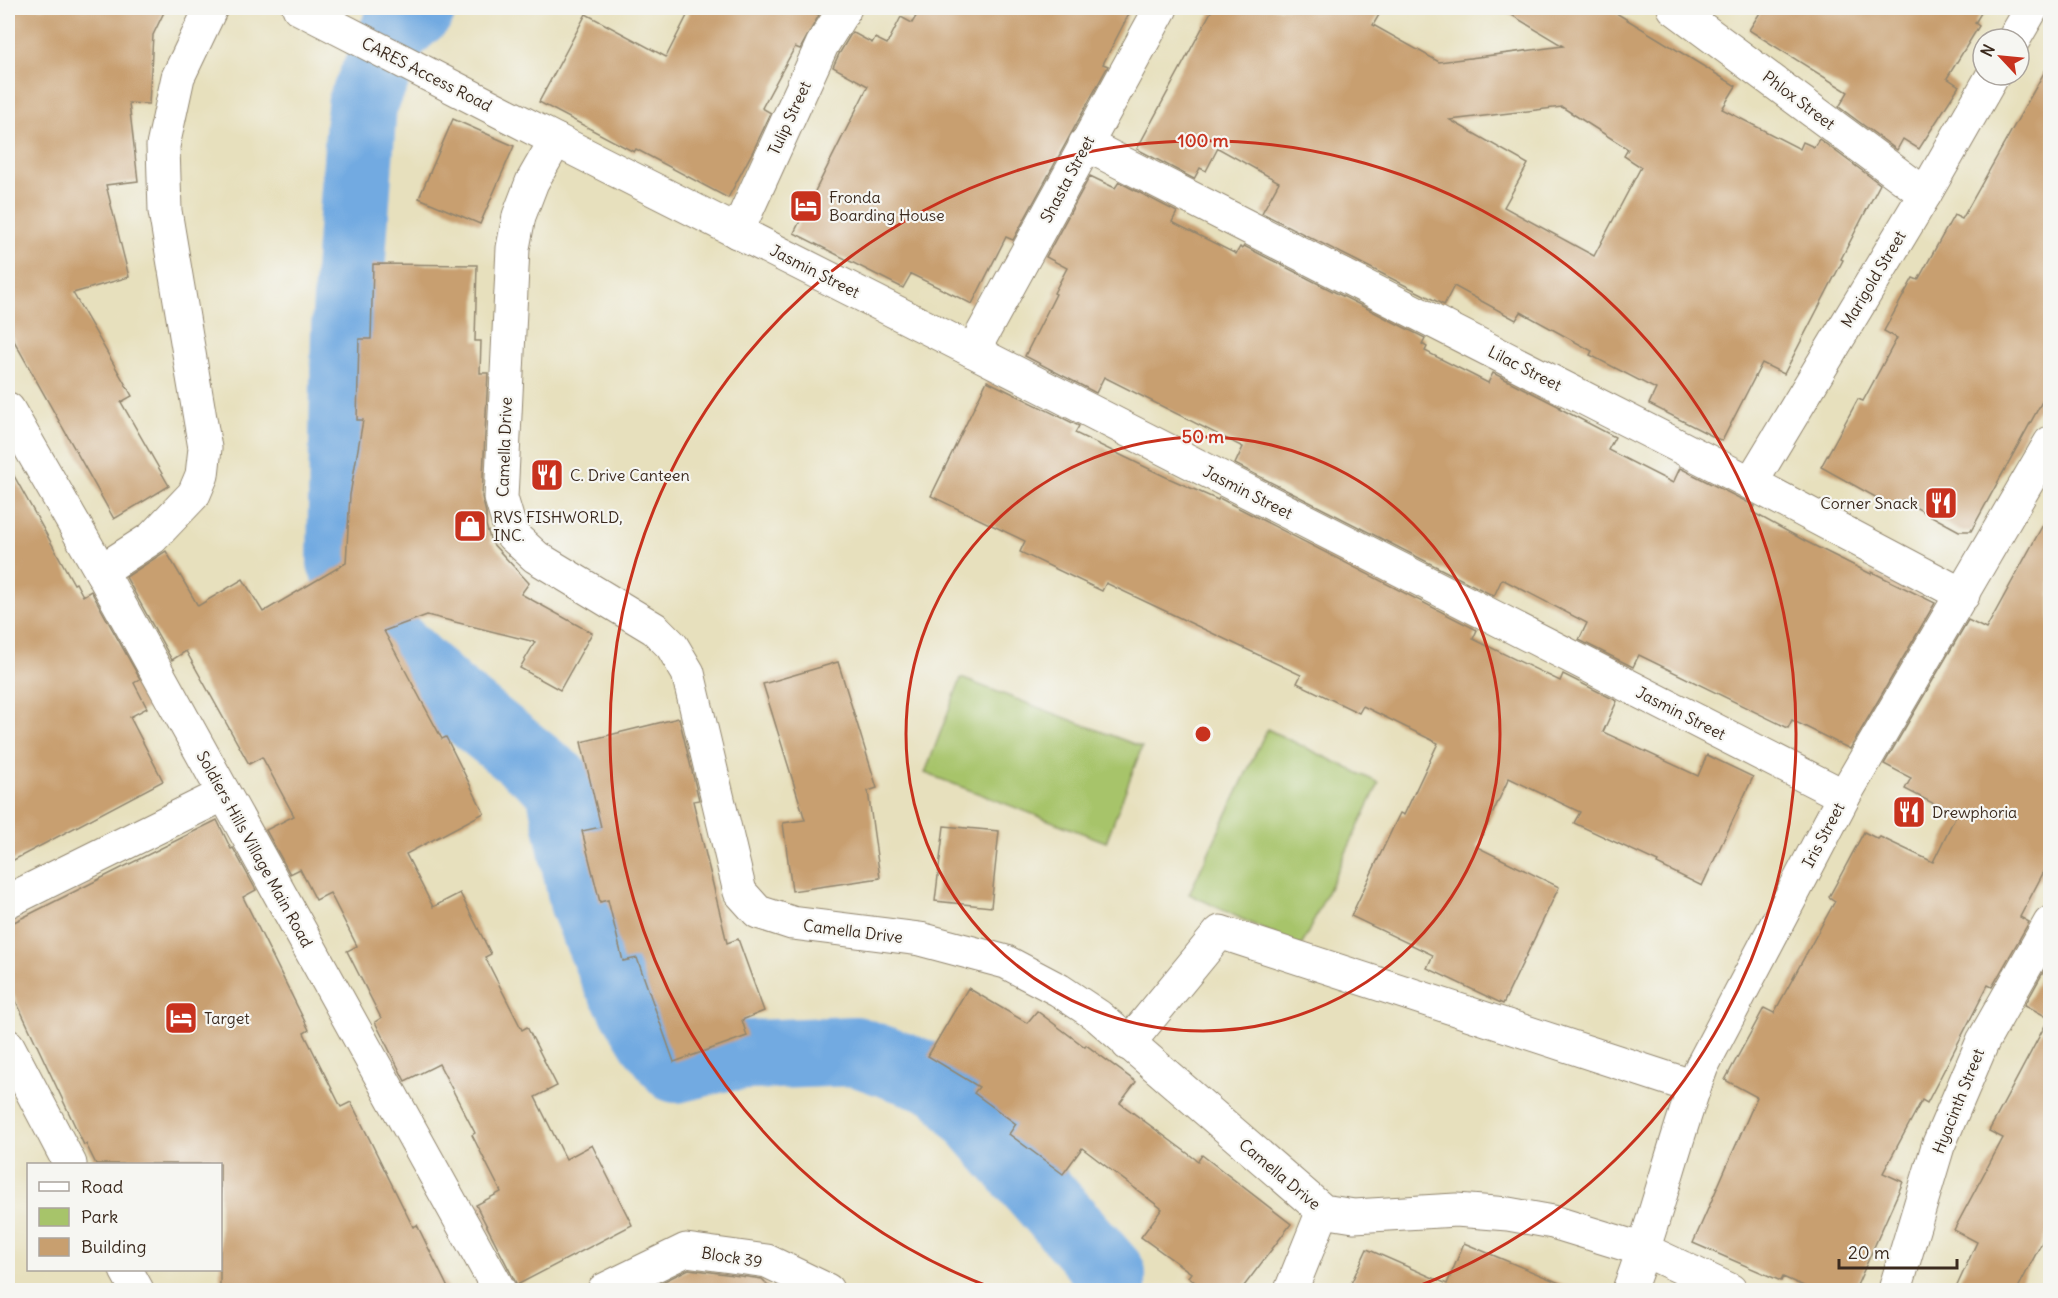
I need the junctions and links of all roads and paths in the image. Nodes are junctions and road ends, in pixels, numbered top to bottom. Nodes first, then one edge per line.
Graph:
1 (211, 8) edge
2 (299, 8) edge
3 (845, 8) edge
4 (1161, 8) edge
5 (1674, 8) edge
6 (2032, 8) edge
7 (1708, 17) edge
8 (2021, 27) edge
9 (1986, 87) edge
10 (556, 140) junction
11 (1085, 144) junction
12 (1924, 194) junction
13 (737, 232) junction
14 (974, 351) junction
15 (8, 410) edge
16 (2050, 443) edge
17 (1751, 483) junction
18 (101, 571) junction
19 (1963, 595) junction
20 (224, 794) junction
21 (1844, 796) junction
22 (8, 901) edge
23 (2050, 923) edge
24 (1128, 1044) junction
25 (8, 1046) edge
26 (1694, 1087) junction
27 (69, 1163) edge
28 (1323, 1211) junction
29 (1644, 1250) junction
30 (127, 1271) edge
31 (137, 1290) edge
32 (499, 1290) edge
33 (604, 1290) edge
34 (827, 1290) edge
35 (1291, 1290) edge
36 (1629, 1290) edge
37 (1730, 1290) edge
38 (1896, 1290) edge

1 - 18 street
2 - 10 street, CARES Access Road
3 - 13 street, Tulip Street
4 - 11 street, Shasta Street
5 - 7 street, Phlox Street
6 - 8 street
7 - 12 street, Phlox Street
9 - 12 street, Marigold Street
10 - 13 street, Jasmin Street
10 - 24 street, Camella Drive
11 - 14 street, Shasta Street
11 - 17 street, Lilac Street
12 - 17 street, Marigold Street
13 - 14 street, Jasmin Street
14 - 21 street, Jasmin Street
15 - 18 street, Soldiers Hills Village Main Road
16 - 19 street, Iris Street
17 - 19 street, Lilac Street
18 - 20 street, Soldiers Hills Village Main Road
19 - 21 street, Iris Street
20 - 22 street
20 - 32 street, Soldiers Hills Village Main Road
21 - 26 street, Iris Street
23 - 38 street, Hyacinth Street
24 - 26 street
24 - 28 street, Camella Drive
25 - 27 street
26 - 29 street, Iris Street
28 - 29 street, Camella Drive
28 - 35 street
29 - 36 street, Iris Street
29 - 37 street, Camella Drive
30 - 31 street
33 - 34 street, Block 39

